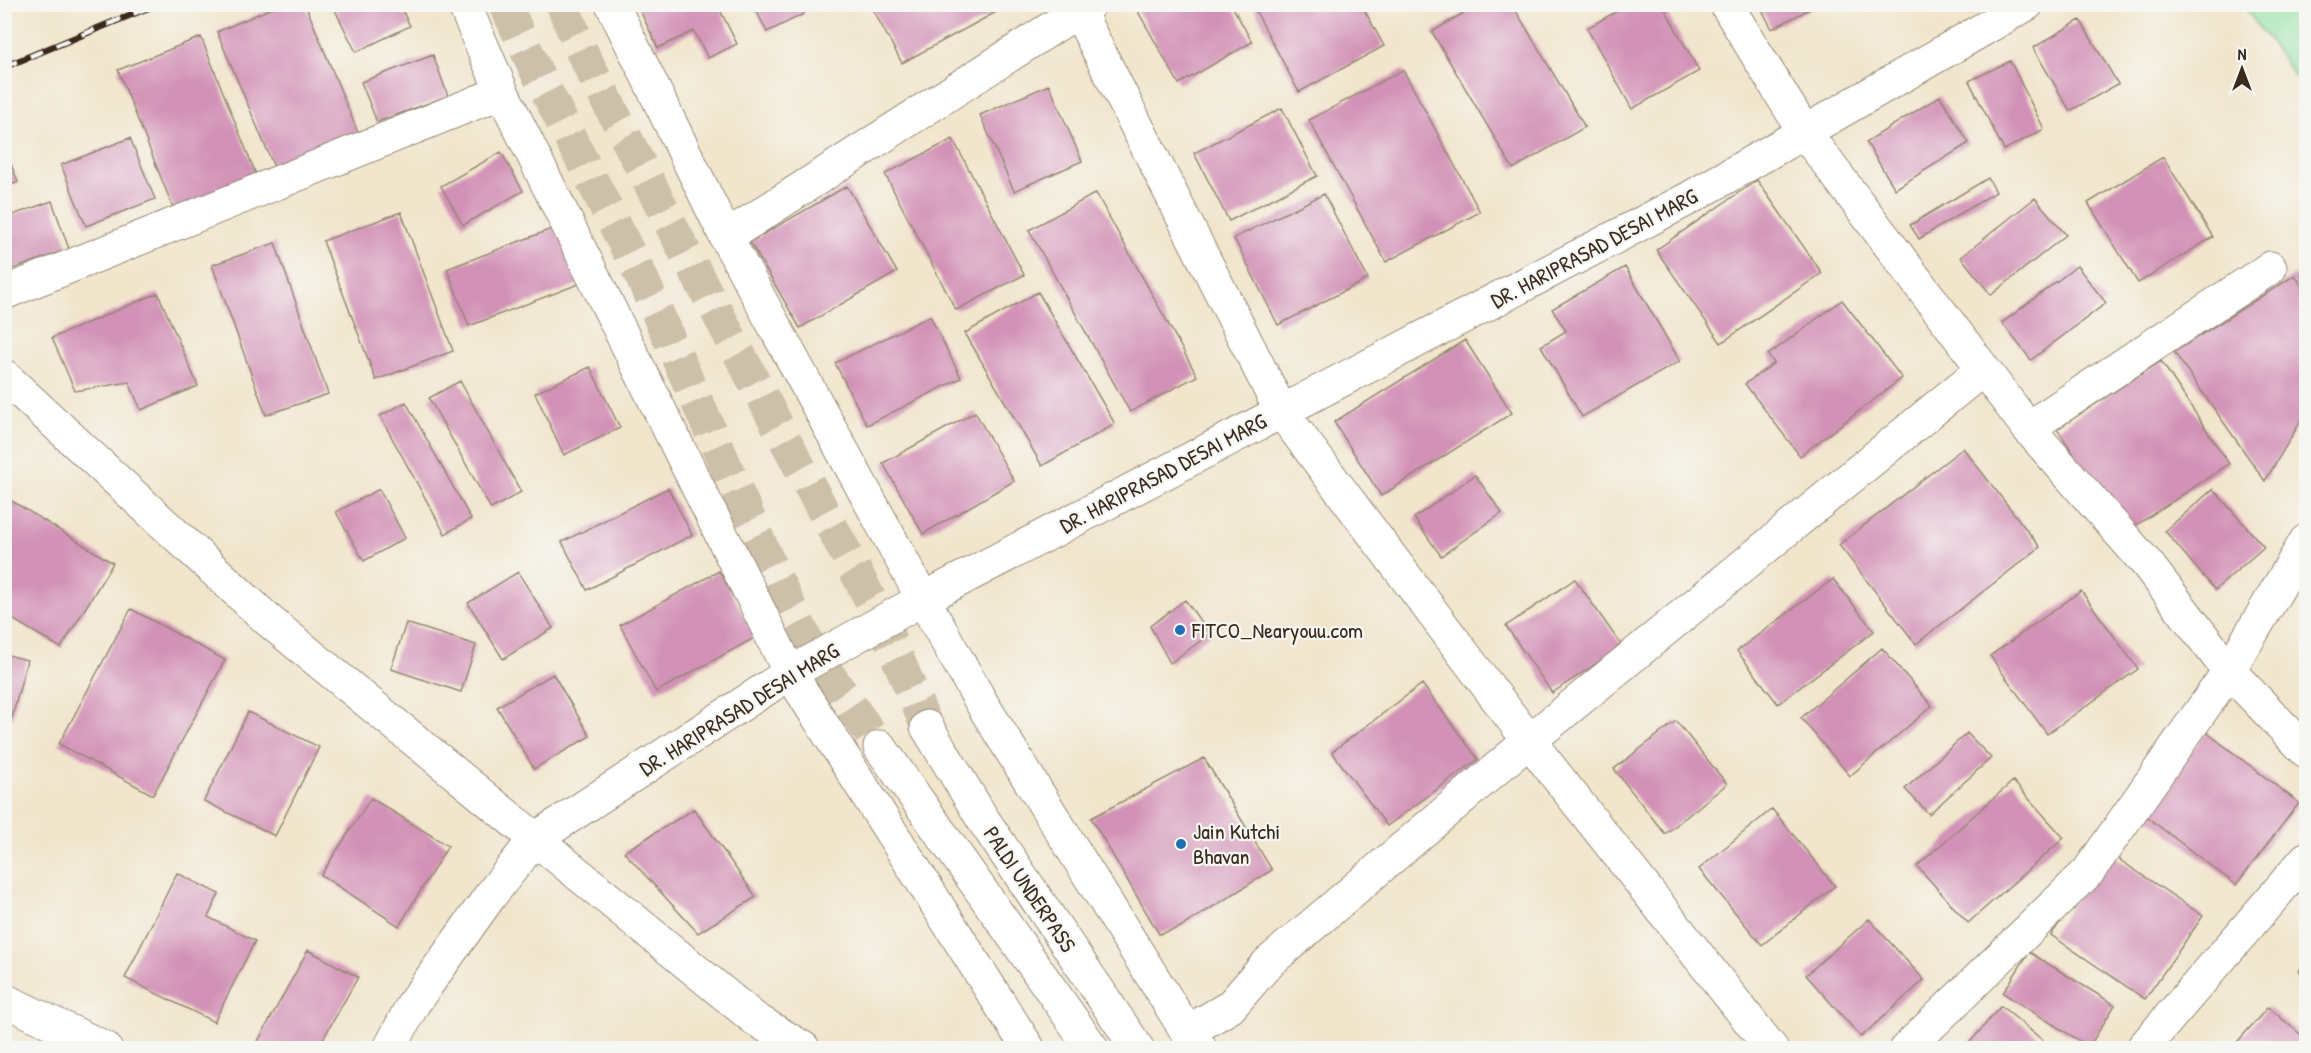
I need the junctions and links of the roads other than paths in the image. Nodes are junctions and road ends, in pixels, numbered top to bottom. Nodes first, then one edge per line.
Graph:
1 (464, 4) edge
2 (612, 4) edge
3 (1726, 4) edge
4 (2027, 4) edge
5 (1081, 7) edge
6 (502, 92) junction
7 (1805, 133) junction
8 (726, 237) junction
9 (2270, 268) dead end
10 (4, 293) edge
11 (1983, 369) junction
12 (4, 376) edge
13 (1281, 411) junction
14 (2028, 428) junction
15 (2307, 541) edge
16 (923, 599) junction
17 (2229, 671) junction
18 (790, 673) junction
19 (927, 727) tunnel mouth
20 (1529, 741) junction
21 (880, 747) tunnel mouth
22 (2307, 751) edge
23 (535, 839) junction
24 (2307, 859) edge
25 (4, 1000) edge
26 (1194, 1040) edge
27 (105, 1048) edge
28 (390, 1048) edge
29 (803, 1048) edge
30 (1028, 1048) edge
31 (1092, 1048) edge
32 (1137, 1048) edge
33 (1771, 1048) edge
34 (1907, 1048) edge
35 (2143, 1048) edge

1 - 6 street
2 - 8 street
3 - 7 street
4 - 7 street, DR. HARIPRASAD DESAI MARG
5 - 8 street
5 - 13 street
6 - 10 street
6 - 18 street
7 - 11 street
7 - 13 street, DR. HARIPRASAD DESAI MARG
8 - 16 street
9 - 14 street
11 - 14 street
11 - 20 street
12 - 23 street
13 - 16 street, DR. HARIPRASAD DESAI MARG
13 - 20 street
14 - 17 street
15 - 17 street
16 - 18 street, DR. HARIPRASAD DESAI MARG
16 - 26 street
17 - 22 street
17 - 34 street
18 - 23 street, DR. HARIPRASAD DESAI MARG
18 - 30 street
19 - 32 street, PALDI UNDERPASS
20 - 26 street
20 - 33 street
21 - 31 street
23 - 28 street, DR. HARIPRASAD DESAI MARG
23 - 29 street
24 - 35 street
25 - 27 street

